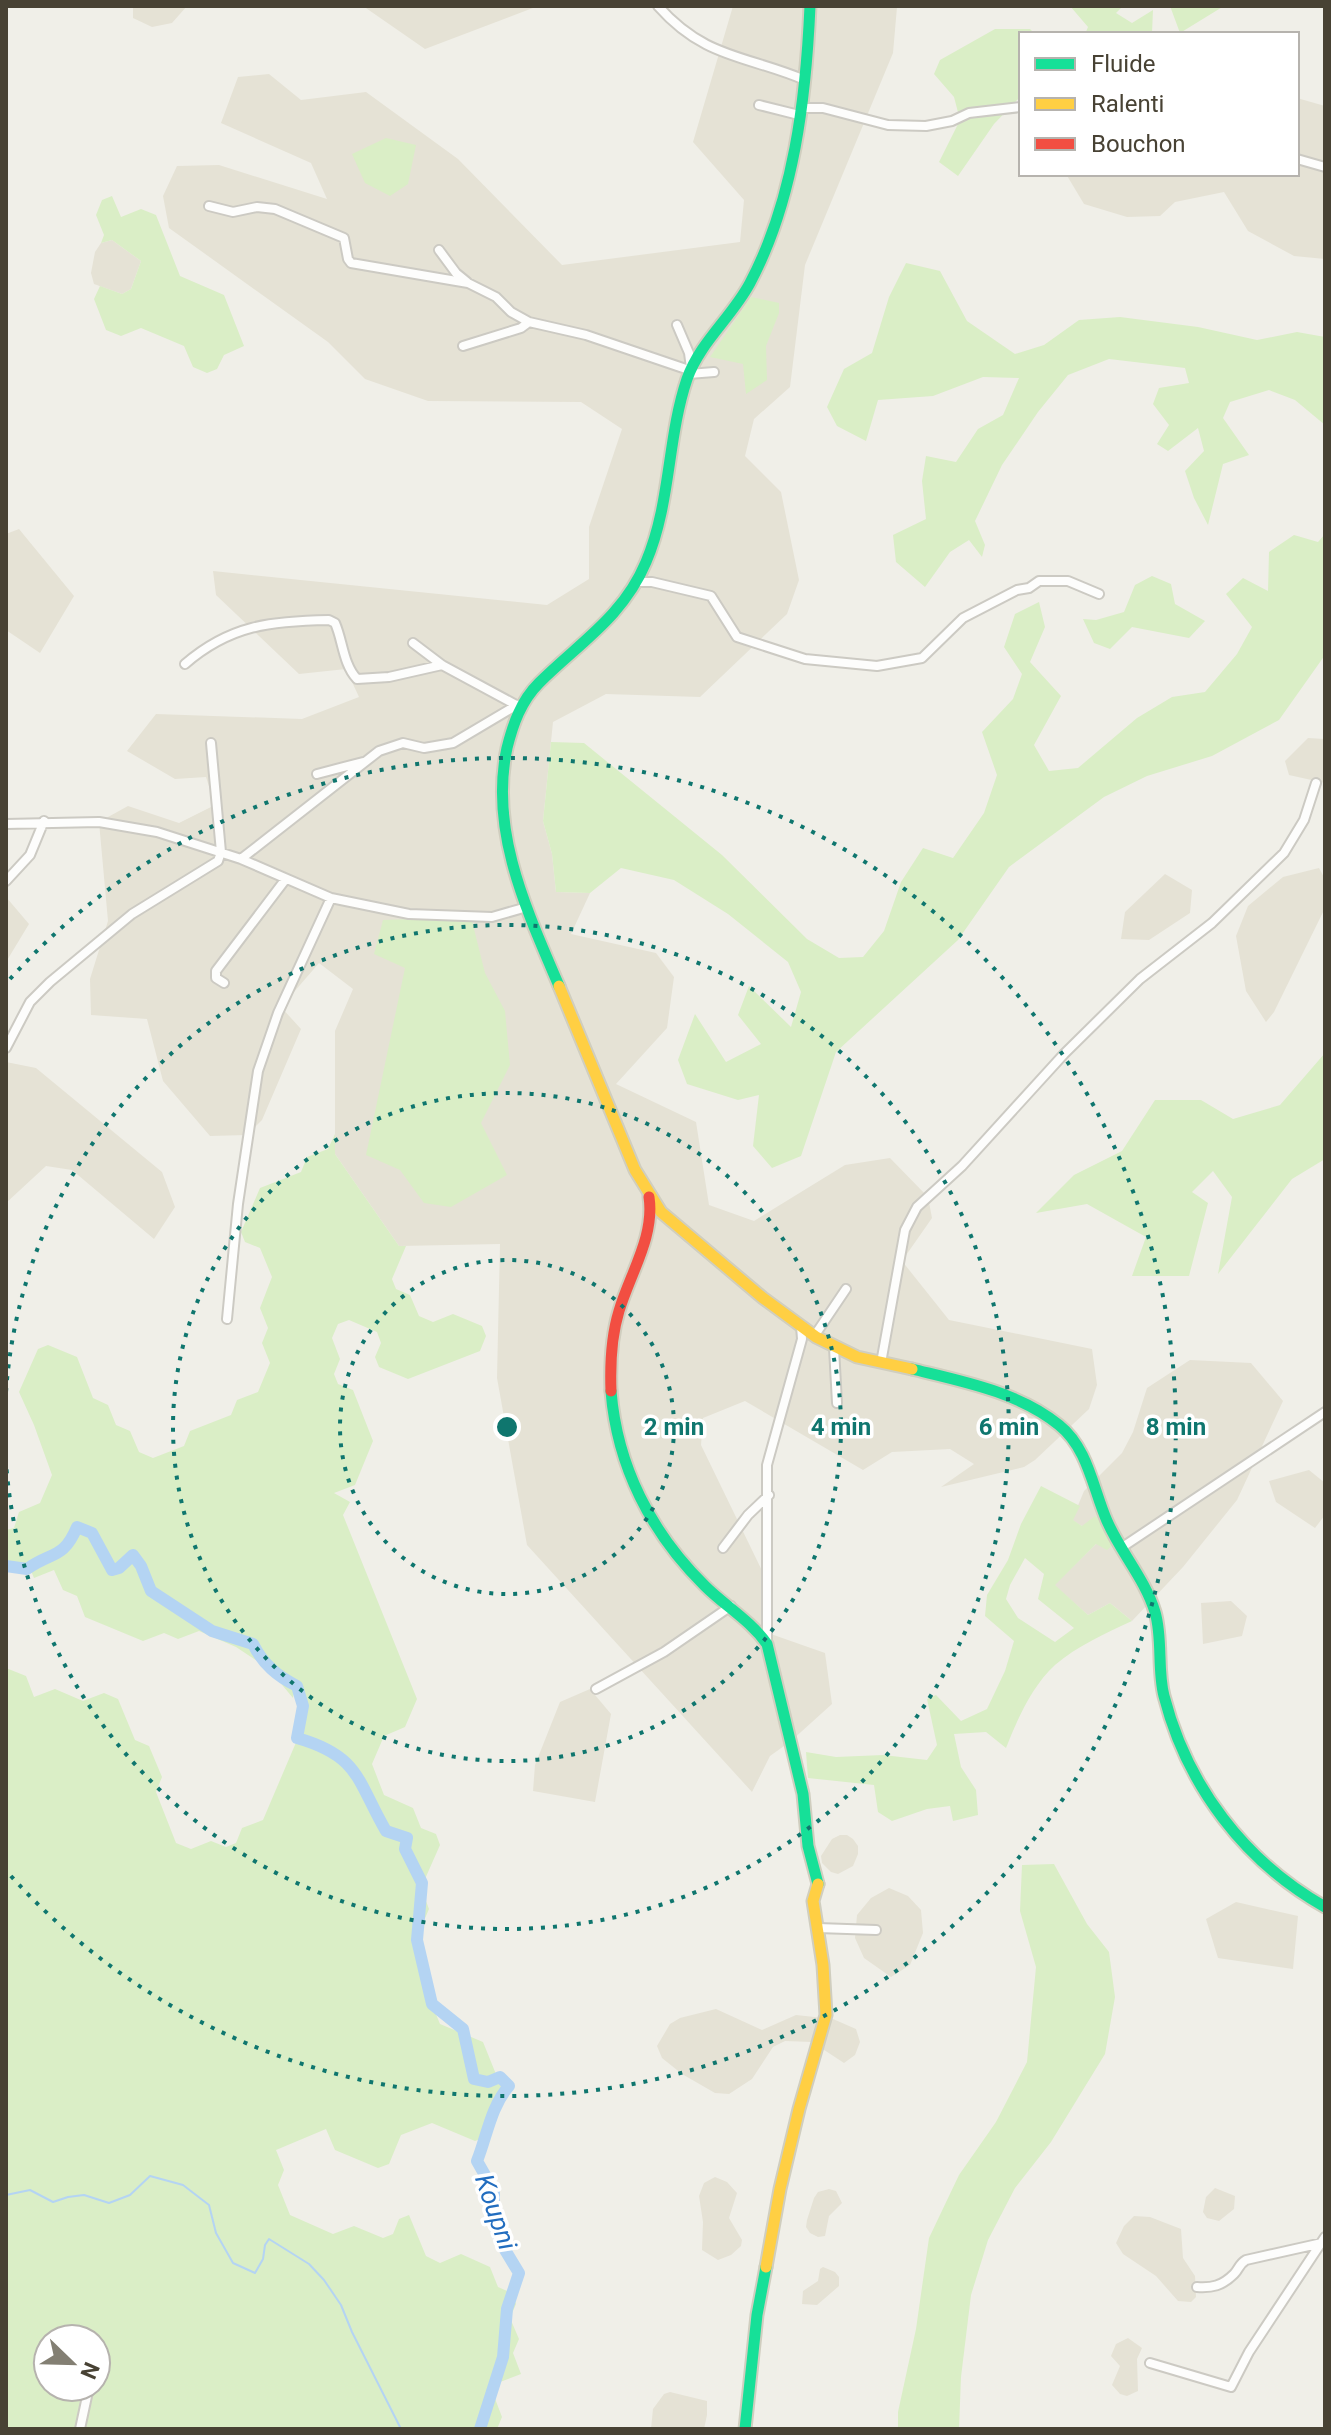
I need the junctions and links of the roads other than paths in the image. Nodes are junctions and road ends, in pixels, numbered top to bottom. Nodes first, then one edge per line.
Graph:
1 (658, 6) edge
2 (810, 6) edge
3 (805, 80) junction
4 (759, 105) dead end
5 (1019, 107) edge
6 (800, 112) junction
7 (1299, 160) edge
8 (1325, 167) edge
9 (209, 206) dead end
10 (439, 250) dead end
11 (468, 283) junction
12 (529, 322) junction
13 (677, 325) dead end
14 (463, 346) dead end
15 (690, 372) junction
16 (714, 372) dead end
17 (636, 582) junction
18 (1099, 594) dead end
19 (413, 643) dead end
20 (185, 664) dead end
21 (442, 665) junction
22 (519, 707) junction
23 (211, 743) dead end
24 (363, 761) junction
25 (317, 774) dead end
26 (1316, 783) dead end
27 (44, 821) junction
28 (6, 824) edge
29 (221, 852) junction
30 (241, 859) junction
31 (285, 880) junction
32 (6, 881) edge
33 (331, 898) junction
34 (527, 907) junction
35 (224, 983) dead end
36 (6, 1048) edge
37 (647, 1193) junction
38 (846, 1289) dead end
39 (227, 1319) dead end
40 (800, 1325) junction
41 (815, 1335) junction
42 (834, 1348) junction
43 (881, 1363) junction
44 (837, 1403) dead end
45 (1325, 1412) edge
46 (769, 1495) junction
47 (723, 1548) dead end
48 (1121, 1548) junction
49 (731, 1606) junction
50 (767, 1644) junction
51 (596, 1689) dead end
52 (1325, 1907) edge
53 (818, 1928) junction
54 (876, 1930) dead end
55 (1324, 2240) edge
56 (1197, 2287) dead end
57 (1150, 2363) dead end
58 (86, 2403) edge
59 (80, 2429) edge
60 (745, 2429) edge

1 - 3 street
2 - 3 street
3 - 6 street
4 - 6 street
5 - 6 street
6 - 15 street
7 - 8 street
9 - 11 street
10 - 11 street
11 - 12 street
12 - 14 street
12 - 15 street
13 - 15 street
15 - 16 street
15 - 17 street
17 - 18 street
17 - 22 street
19 - 21 street
20 - 21 street
21 - 22 street
22 - 24 street
22 - 34 street
23 - 29 street
24 - 25 street
24 - 30 street
26 - 43 street
27 - 28 street
27 - 29 street
27 - 32 street
29 - 30 street
29 - 36 street
30 - 31 street
31 - 33 street
31 - 35 street
33 - 34 street
33 - 39 street
34 - 37 street
37 - 40 street
37 - 49 street
38 - 41 street
40 - 41 street
40 - 46 street
41 - 42 street
42 - 43 street
42 - 44 street
43 - 48 street
45 - 48 street
46 - 47 street
46 - 50 street
48 - 52 street
49 - 50 street
49 - 51 street
50 - 53 street
53 - 54 street
53 - 60 street
55 - 56 street
55 - 57 street
58 - 59 street

